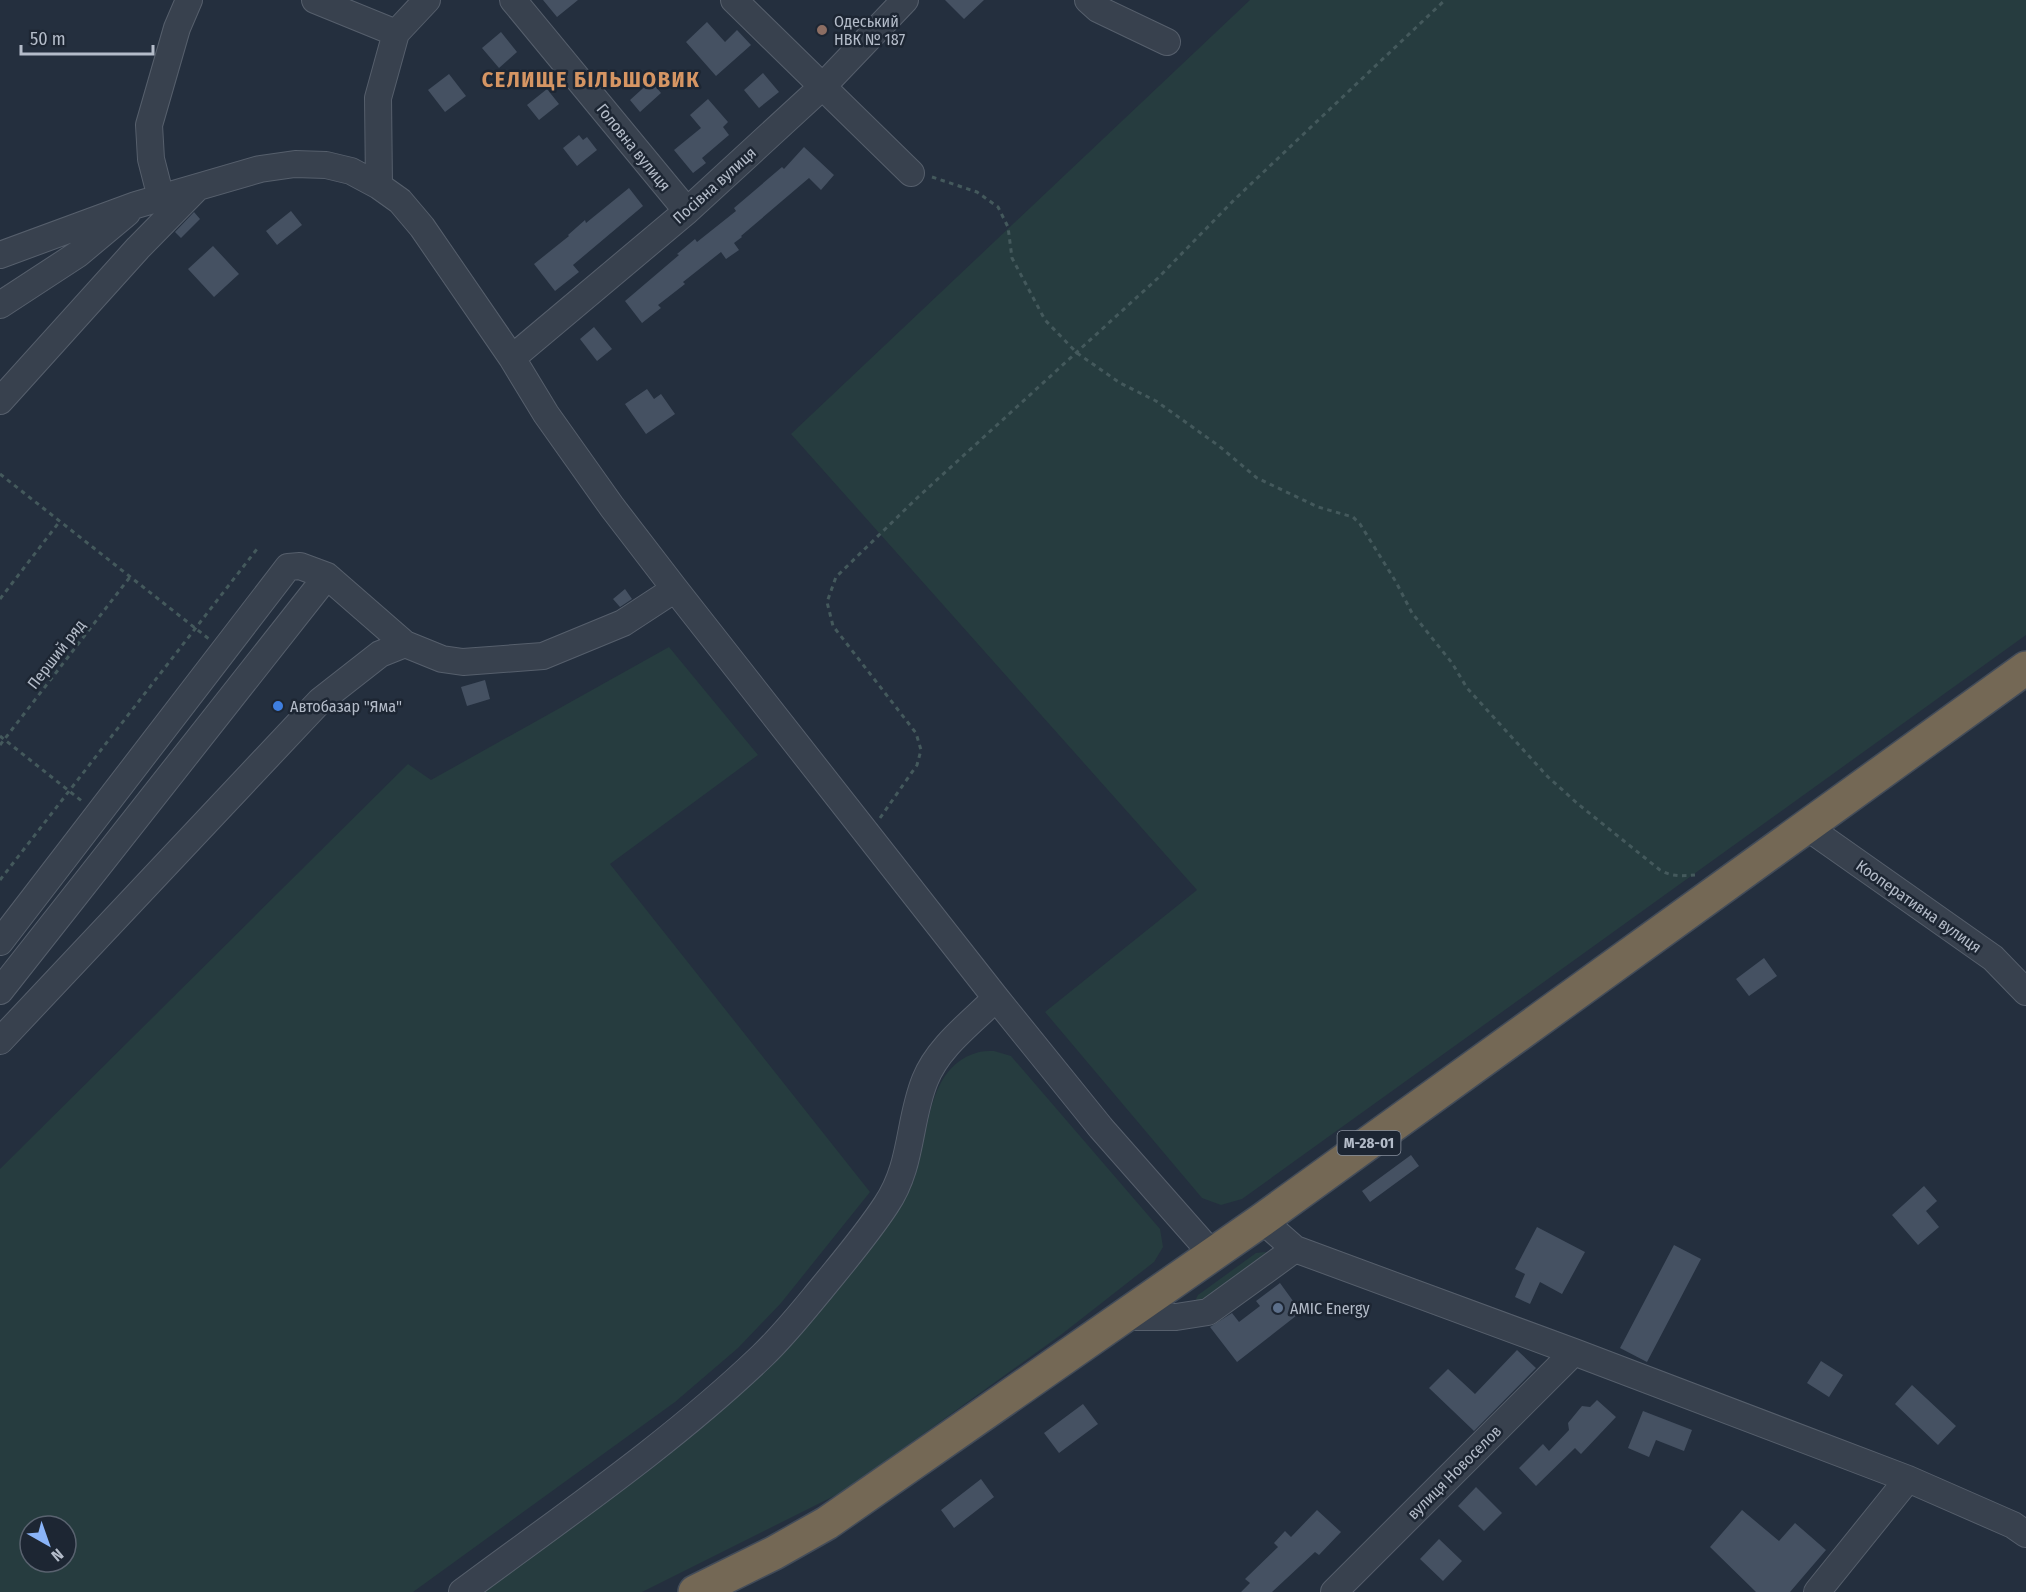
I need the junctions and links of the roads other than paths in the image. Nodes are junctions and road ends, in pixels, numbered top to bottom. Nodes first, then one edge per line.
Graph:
1 (189, 0) edge
2 (315, 0) edge
3 (427, 0) edge
4 (513, 0) edge
5 (734, 0) edge
6 (905, 0) edge
7 (1088, 0) edge
8 (396, 33) junction
9 (1167, 42) dead end
10 (823, 86) junction
11 (911, 173) road end
12 (379, 186) junction
13 (199, 187) junction
14 (160, 198) junction
15 (136, 205) junction
16 (687, 211) junction
17 (0, 255) edge
18 (0, 305) edge
19 (512, 358) junction
20 (0, 401) edge
21 (327, 576) junction
22 (675, 589) junction
23 (405, 644) junction
24 (2026, 669) edge
25 (1807, 827) junction
26 (0, 942) edge
27 (0, 991) edge
28 (2026, 992) edge
29 (996, 998) junction
30 (0, 1041) edge
31 (1262, 1220) junction
32 (1295, 1249) junction
33 (1213, 1255) junction
34 (1124, 1317) junction
35 (1574, 1352) junction
36 (1908, 1479) junction
37 (2026, 1534) edge
38 (706, 1589) edge
39 (462, 1592) edge
40 (1334, 1592) edge
41 (1817, 1592) edge

1 - 14 street
2 - 8 street
3 - 8 street
4 - 16 street, Головна вулиця
5 - 10 street
6 - 10 street, Посівна вулиця
7 - 9 street
8 - 12 street
10 - 11 street
10 - 16 street, Посівна вулиця
12 - 13 street
12 - 19 street
13 - 14 street
13 - 20 street
14 - 15 street
15 - 17 street
15 - 18 street
16 - 19 street, Посівна вулиця
19 - 22 street
21 - 23 street
21 - 26 street
21 - 27 street
22 - 23 street
22 - 29 street
23 - 30 street
24 - 25 highway, М-28-01
25 - 28 street, Кооперативна вулиця
25 - 31 highway, М-28-01
29 - 33 street
29 - 39 street
31 - 32 street
31 - 33 highway, М-28-01
32 - 34 street
32 - 35 street
33 - 34 highway, М-28-01
34 - 38 highway, М-28-01
35 - 36 street
35 - 40 street, вулиця Новоселов
36 - 37 street
36 - 41 street

